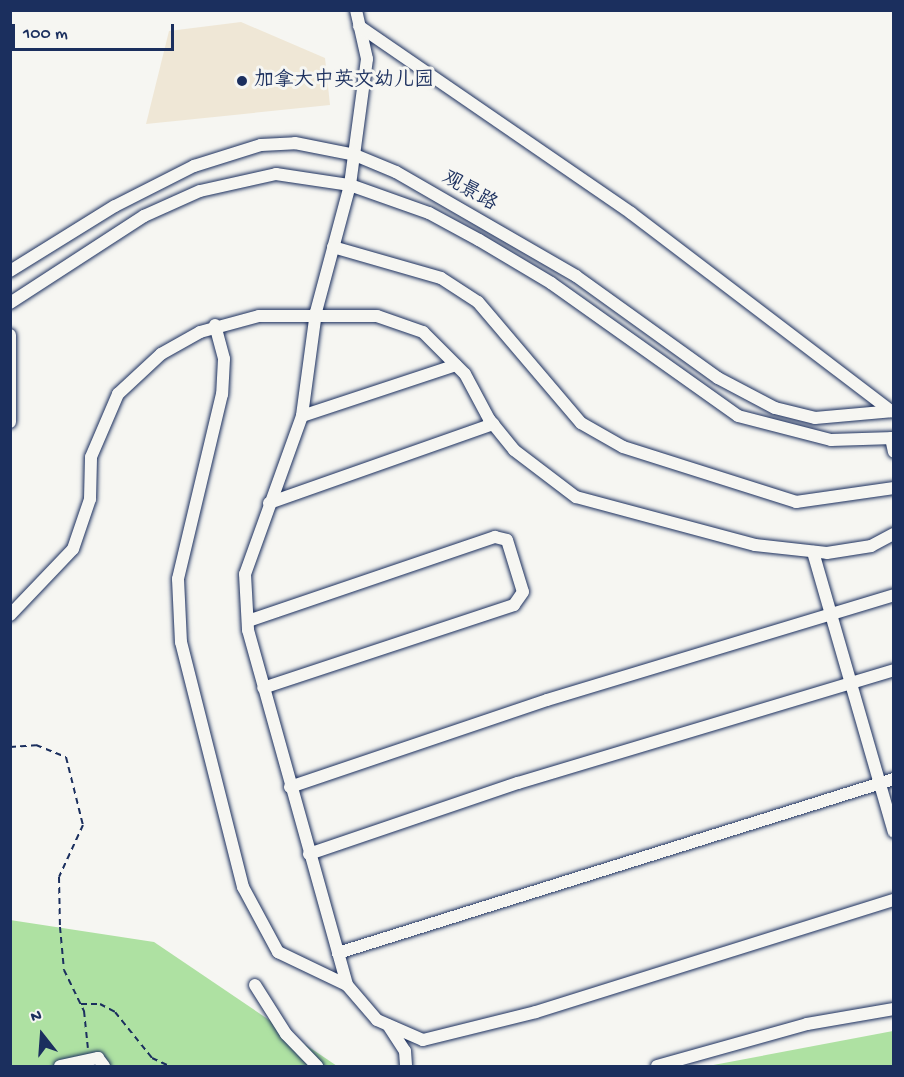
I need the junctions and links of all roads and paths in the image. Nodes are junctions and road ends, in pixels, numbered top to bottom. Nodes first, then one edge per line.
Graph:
1 (356, 10) edge
2 (359, 26) junction
3 (355, 155) junction
4 (350, 185) junction
5 (333, 247) junction
6 (10, 271) edge
7 (10, 303) edge
8 (316, 312) junction
9 (215, 325) junction
10 (10, 335) edge
11 (456, 365) junction
12 (892, 411) edge
13 (302, 416) junction
14 (10, 422) edge
15 (493, 424) junction
16 (892, 438) edge
17 (894, 452) edge
18 (894, 488) edge
19 (269, 503) junction
20 (894, 534) edge
21 (813, 552) junction
22 (894, 595) edge
23 (10, 615) edge
24 (831, 615) junction
25 (248, 621) junction
26 (894, 670) edge
27 (851, 684) junction
28 (263, 688) junction
29 (10, 747) edge
30 (894, 779) edge
31 (880, 783) junction
32 (290, 787) junction
33 (894, 832) edge
34 (309, 854) junction
35 (894, 900) edge
36 (338, 953) junction
37 (255, 985) dead end
38 (347, 985) junction
39 (81, 1004) junction
40 (894, 1009) edge
41 (388, 1025) junction
42 (89, 1060) junction
43 (60, 1066) edge
44 (104, 1066) edge
45 (169, 1066) edge
46 (317, 1066) edge
47 (406, 1066) edge
48 (657, 1066) edge

1 - 2 street
2 - 3 street
2 - 12 street
3 - 4 street
3 - 6 street, 观景路
3 - 12 street, 观景路
4 - 5 street
4 - 7 street, 观景路
4 - 16 street, 观景路
5 - 8 street
5 - 18 street
8 - 9 street
8 - 11 street
8 - 13 street
9 - 23 street
9 - 38 street
10 - 14 street
11 - 13 street
11 - 15 street
13 - 19 street
15 - 19 street
15 - 21 street
16 - 17 street
19 - 25 street
20 - 21 street
21 - 24 street
22 - 24 street
24 - 27 street
24 - 32 street
25 - 28 street
25 - 28 street
26 - 27 street
27 - 31 street
27 - 34 street
28 - 32 street
29 - 39 path
30 - 31 street
31 - 33 street
31 - 36 street
32 - 34 street
34 - 36 street
35 - 41 street
36 - 38 street
37 - 46 street
38 - 41 street
39 - 42 path
39 - 45 path
40 - 48 street
41 - 47 street
42 - 43 street
42 - 44 street

